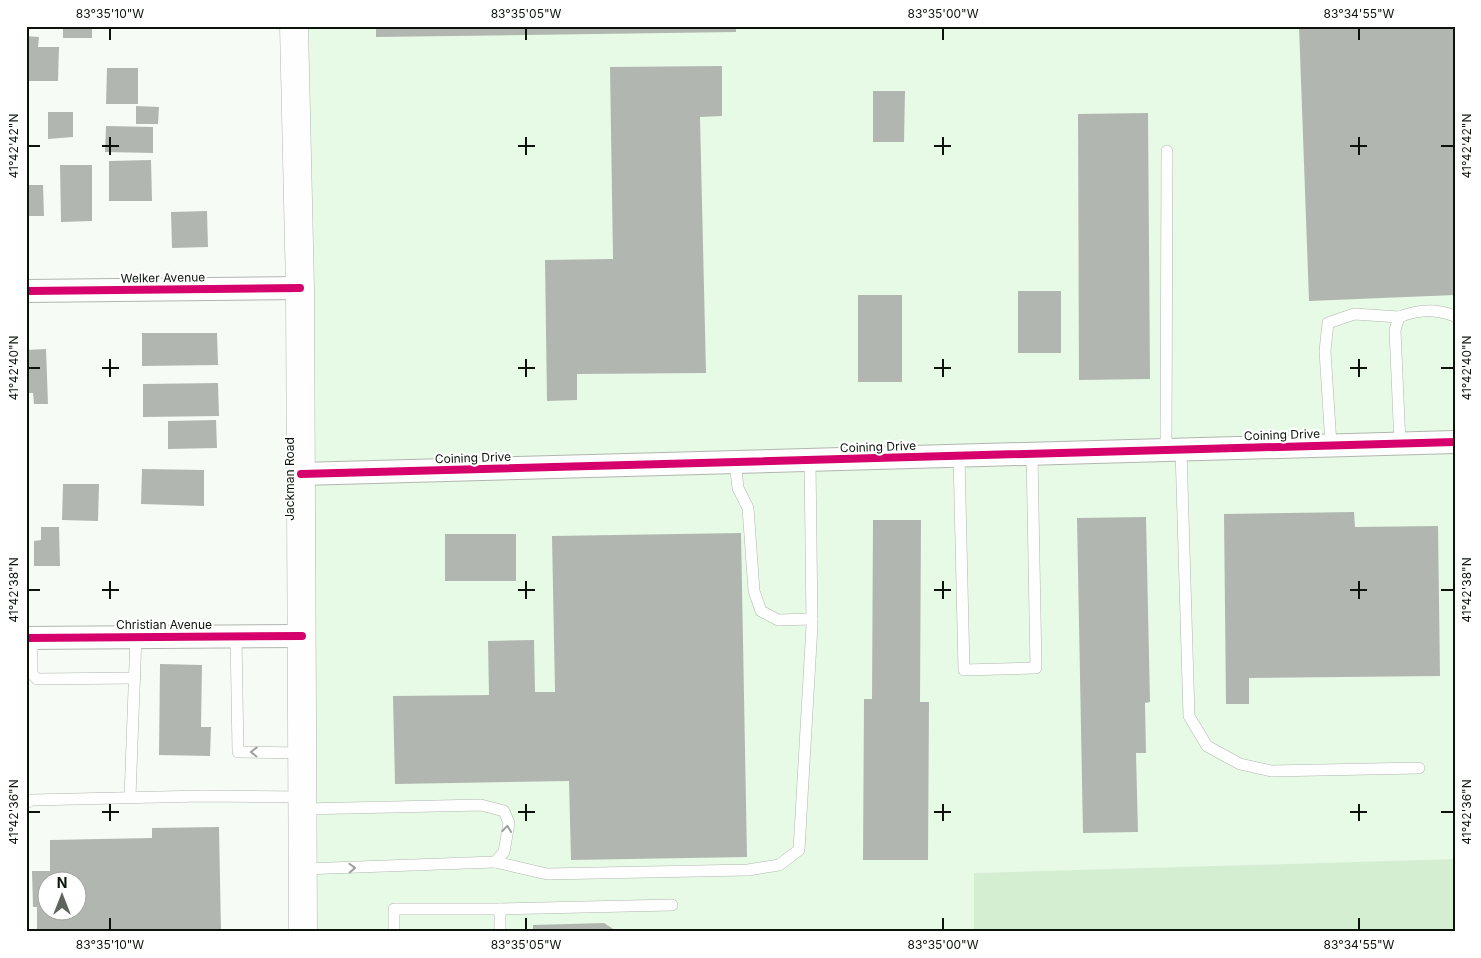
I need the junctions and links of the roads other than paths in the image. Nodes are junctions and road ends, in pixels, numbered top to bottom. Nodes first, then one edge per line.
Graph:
1 (294, 26) edge
2 (1167, 151) dead end
3 (300, 288) junction
4 (26, 291) edge
5 (1455, 316) edge
6 (1400, 317) junction
7 (1455, 442) edge
8 (1400, 444) junction
9 (1331, 445) junction
10 (1174, 450) junction
11 (1032, 454) junction
12 (959, 456) junction
13 (810, 460) junction
14 (735, 462) junction
15 (301, 474) junction
16 (812, 619) junction
17 (136, 636) junction
18 (236, 636) junction
19 (302, 636) junction
20 (29, 638) edge
21 (135, 678) junction
22 (303, 753) junction
23 (1419, 768) dead end
24 (130, 798) junction
25 (26, 803) edge
26 (303, 803) junction
27 (495, 862) junction
28 (303, 870) junction
29 (672, 905) dead end
30 (500, 909) junction
31 (303, 932) edge
32 (394, 932) edge
33 (500, 932) edge

1 - 3 main road, Jackman Road
2 - 10 lane
3 - 4 street, Welker Avenue
3 - 15 main road, Jackman Road
5 - 6 lane
6 - 8 lane
6 - 9 lane
7 - 8 street, Coining Drive
8 - 9 street, Coining Drive
9 - 10 street, Coining Drive
10 - 11 street, Coining Drive
10 - 23 lane
11 - 12 street, Coining Drive
11 - 12 lane
12 - 13 street, Coining Drive
13 - 14 street, Coining Drive
13 - 16 lane
14 - 15 street, Coining Drive
14 - 16 lane
15 - 19 main road, Jackman Road
16 - 27 lane
17 - 18 street, Christian Avenue
17 - 20 street, Christian Avenue
17 - 21 lane
18 - 19 street, Christian Avenue
22 -> 18 lane
19 - 22 main road, Jackman Road
20 - 21 lane
21 - 24 lane
22 - 26 main road, Jackman Road
24 - 25 lane
24 - 26 lane
27 -> 26 lane
26 - 28 main road, Jackman Road
28 -> 27 lane
28 - 31 main road, Jackman Road
29 - 30 lane
30 - 32 lane
30 - 33 lane

